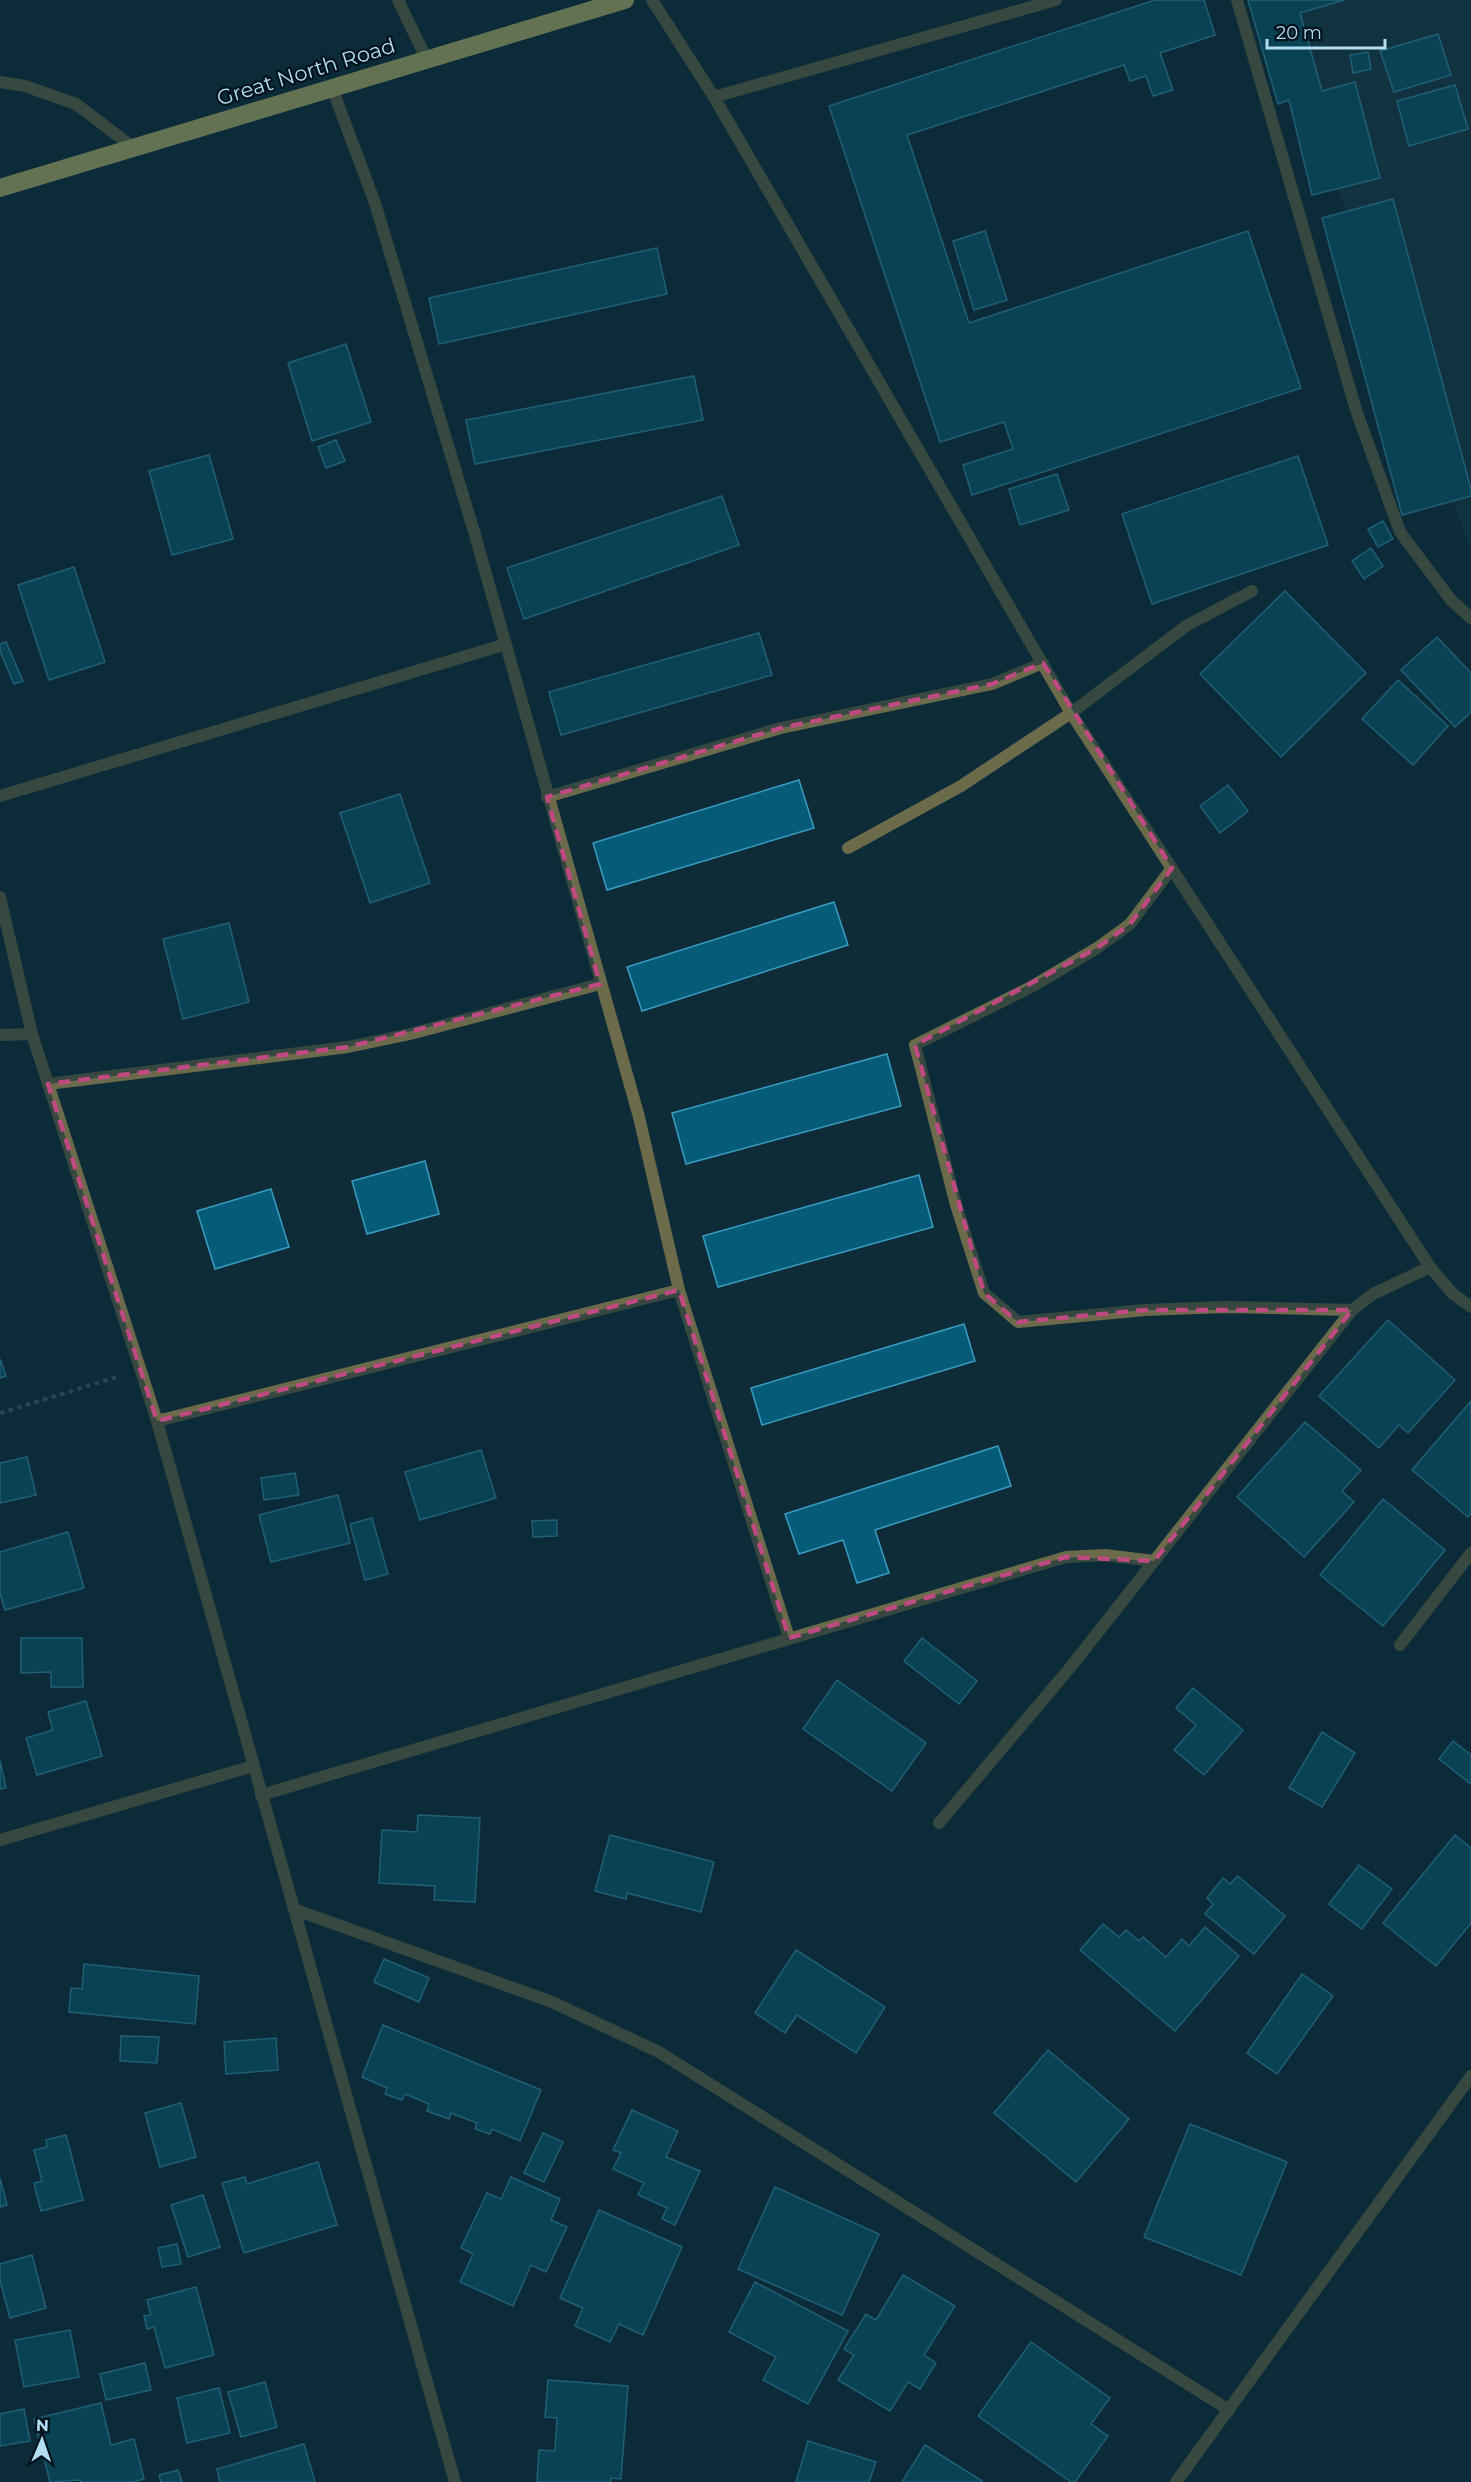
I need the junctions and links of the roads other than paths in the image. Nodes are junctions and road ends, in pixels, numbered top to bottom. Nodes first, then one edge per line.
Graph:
1 (398, 0) edge
2 (625, 0) edge
3 (652, 0) edge
4 (1056, 0) edge
5 (1237, 0) edge
6 (426, 58) junction
7 (0, 82) edge
8 (332, 88) junction
9 (714, 97) junction
10 (134, 148) junction
11 (0, 188) edge
12 (1252, 591) dead end
13 (1471, 618) edge
14 (503, 645) junction
15 (1043, 663) junction
16 (1071, 713) junction
17 (0, 796) edge
18 (547, 797) junction
19 (848, 848) dead end
20 (1172, 868) junction
21 (0, 897) edge
22 (600, 984) junction
23 (32, 1034) junction
24 (0, 1035) edge
25 (48, 1084) junction
26 (1430, 1267) junction
27 (679, 1290) junction
28 (1471, 1307) edge
29 (1352, 1310) junction
30 (157, 1421) junction
31 (1471, 1553) edge
32 (1154, 1561) junction
33 (789, 1638) junction
34 (1400, 1645) dead end
35 (253, 1766) junction
36 (261, 1794) junction
37 (939, 1823) dead end
38 (0, 1839) edge
39 (297, 1911) junction
40 (1471, 2076) edge
41 (1229, 2410) junction
42 (455, 2482) edge
43 (1176, 2482) edge

1 - 6 street
2 - 6 highway, Great North Road
3 - 9 street
4 - 9 street
5 - 13 street
6 - 8 highway, Great North Road
7 - 10 street
8 - 10 highway, Great North Road
8 - 14 street
9 - 15 street
10 - 11 highway, Great North Road
12 - 16 street
14 - 17 street
14 - 18 street
15 - 16 street
15 - 18 street
16 - 19 street
16 - 20 street
18 - 22 street
20 - 26 street
20 - 29 street
21 - 23 street
22 - 25 street
22 - 27 street
23 - 24 street
23 - 25 street
25 - 30 street
26 - 28 street
26 - 29 street
27 - 30 street
27 - 33 street
29 - 32 street
30 - 35 street
31 - 34 street
32 - 33 street
32 - 37 street
33 - 36 street
35 - 36 street
35 - 38 street
36 - 39 street
39 - 41 street
39 - 42 street
40 - 41 street
41 - 43 street

